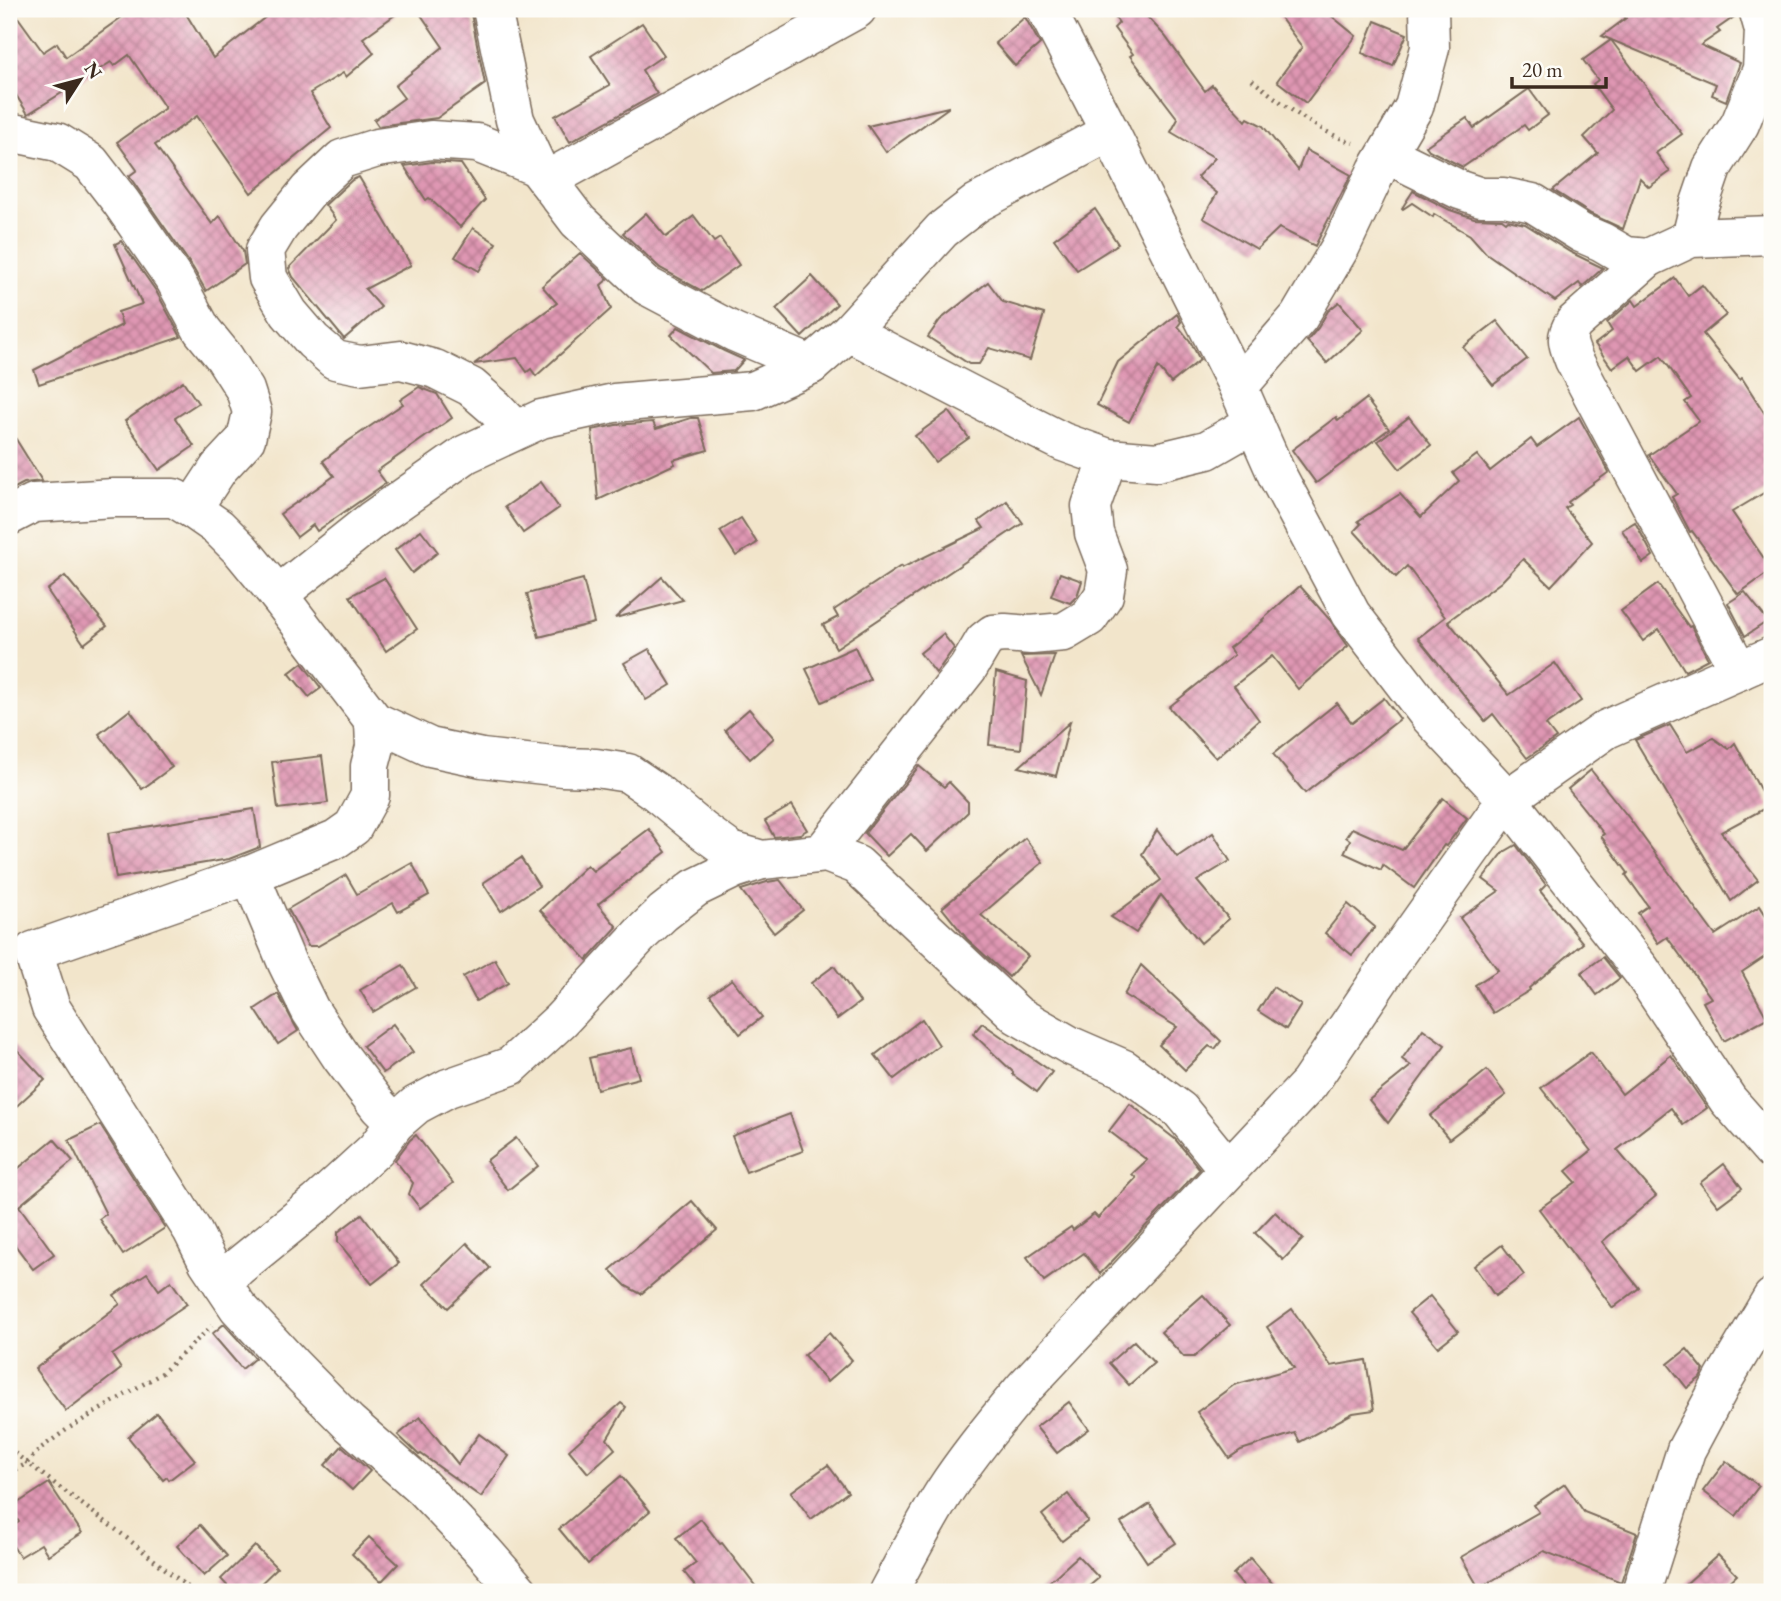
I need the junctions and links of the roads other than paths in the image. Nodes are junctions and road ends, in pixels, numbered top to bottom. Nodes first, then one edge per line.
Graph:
1 (492, 9) edge
2 (857, 9) edge
3 (1046, 9) edge
4 (1430, 9) edge
5 (1758, 9) edge
6 (9, 132) edge
7 (1110, 132) junction
8 (1387, 154) junction
9 (542, 173) junction
10 (1772, 235) edge
11 (1691, 238) junction
12 (1648, 258) junction
13 (849, 332) junction
14 (811, 365) junction
15 (1238, 387) junction
16 (1254, 423) junction
17 (516, 430) junction
18 (1108, 458) junction
19 (192, 509) junction
20 (9, 516) edge
21 (278, 595) junction
22 (1756, 663) edge
23 (374, 721) junction
24 (1507, 799) junction
25 (822, 853) junction
26 (762, 860) junction
27 (250, 875) junction
28 (395, 1123) junction
29 (1772, 1150) edge
30 (1228, 1169) junction
31 (230, 1295) junction
32 (1772, 1298) edge
33 (519, 1592) edge
34 (888, 1592) edge
35 (1641, 1592) edge

1 - 9 street
2 - 9 street
3 - 7 street
4 - 8 street
5 - 11 street
6 - 19 street
7 - 13 street
7 - 15 street
8 - 12 street
8 - 15 street
9 - 14 street
9 - 17 street
10 - 11 street
11 - 12 street
12 - 22 street
13 - 14 street
13 - 18 street
14 - 17 street
15 - 16 street
16 - 18 street
16 - 24 street
17 - 21 street
18 - 25 street
19 - 20 street
19 - 21 street
21 - 23 street
22 - 24 street
23 - 26 street
23 - 27 street
24 - 29 street
24 - 30 street
25 - 26 street
25 - 30 street
26 - 28 street
27 - 28 street
27 - 31 street
28 - 31 street
30 - 34 street
31 - 33 street
32 - 35 street

